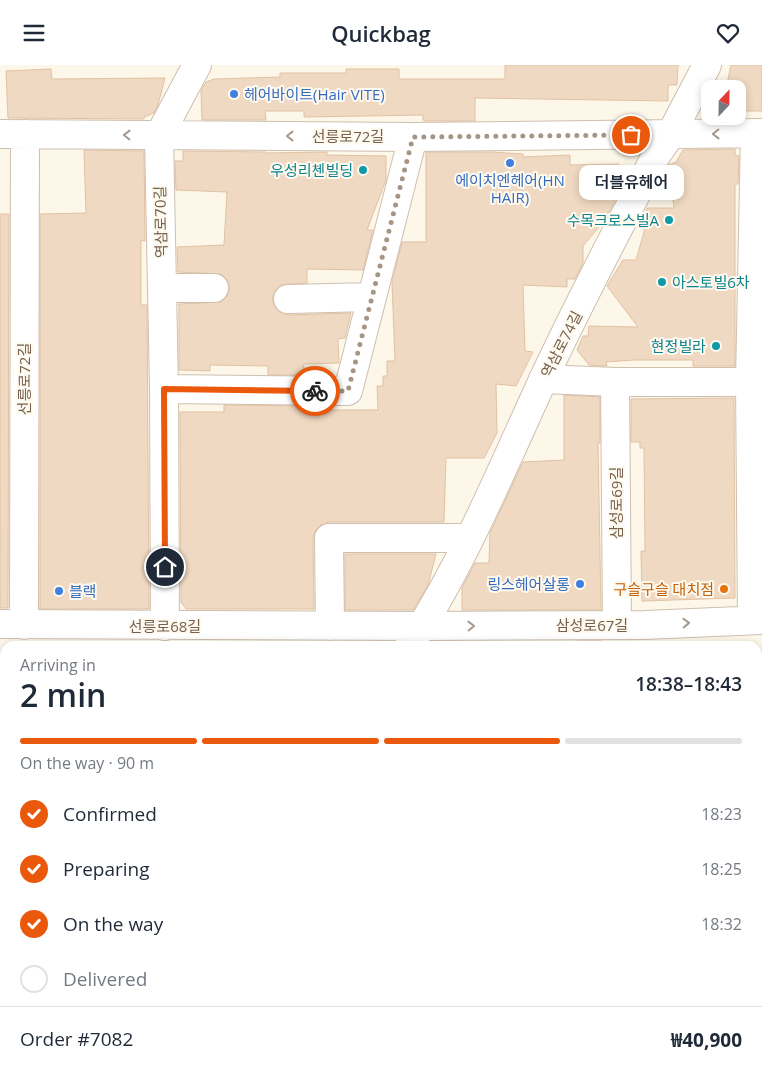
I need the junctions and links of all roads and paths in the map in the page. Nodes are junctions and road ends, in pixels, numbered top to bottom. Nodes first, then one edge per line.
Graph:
1 (197, 65) edge
2 (707, 65) edge
3 (758, 133) edge
4 (12, 134) edge
5 (671, 134) junction
6 (159, 136) junction
7 (413, 137) junction
8 (162, 288) junction
9 (214, 288) dead end
10 (372, 297) junction
11 (288, 299) dead end
12 (543, 379) junction
13 (616, 382) junction
14 (756, 382) edge
15 (164, 389) junction
16 (469, 538) junction
17 (757, 620) edge
18 (618, 624) junction
19 (12, 625) edge
20 (165, 626) junction
21 (330, 626) junction
22 (645, 635) edge
23 (418, 640) edge

1 - 6 street, 역삼로70길
2 - 5 street, 역삼로74길
3 -> 5 street, 선릉로72길
3 - 14 street
6 -> 4 street, 선릉로72길
4 - 19 street, 선릉로72길
5 - 7 street, 선릉로72길
5 - 12 street, 역삼로74길
7 -> 6 street, 선릉로72길
6 - 8 street, 역삼로70길
7 - 10 street
8 - 9 street
8 - 15 street, 역삼로70길
10 - 11 street
10 - 15 street
12 - 13 street
12 - 16 street, 역삼로74길
13 - 14 street
13 - 18 street, 삼성로69길
14 - 17 street
15 - 20 street, 역삼로70길
16 - 21 street
16 - 23 street, 역삼로74길
22 -> 17 street, 삼성로67길
18 - 22 street, 삼성로67길
23 -> 18 street, 삼성로67길
19 - 20 street, 선릉로68길
20 - 21 street, 선릉로68길
21 - 23 street, 선릉로68길

